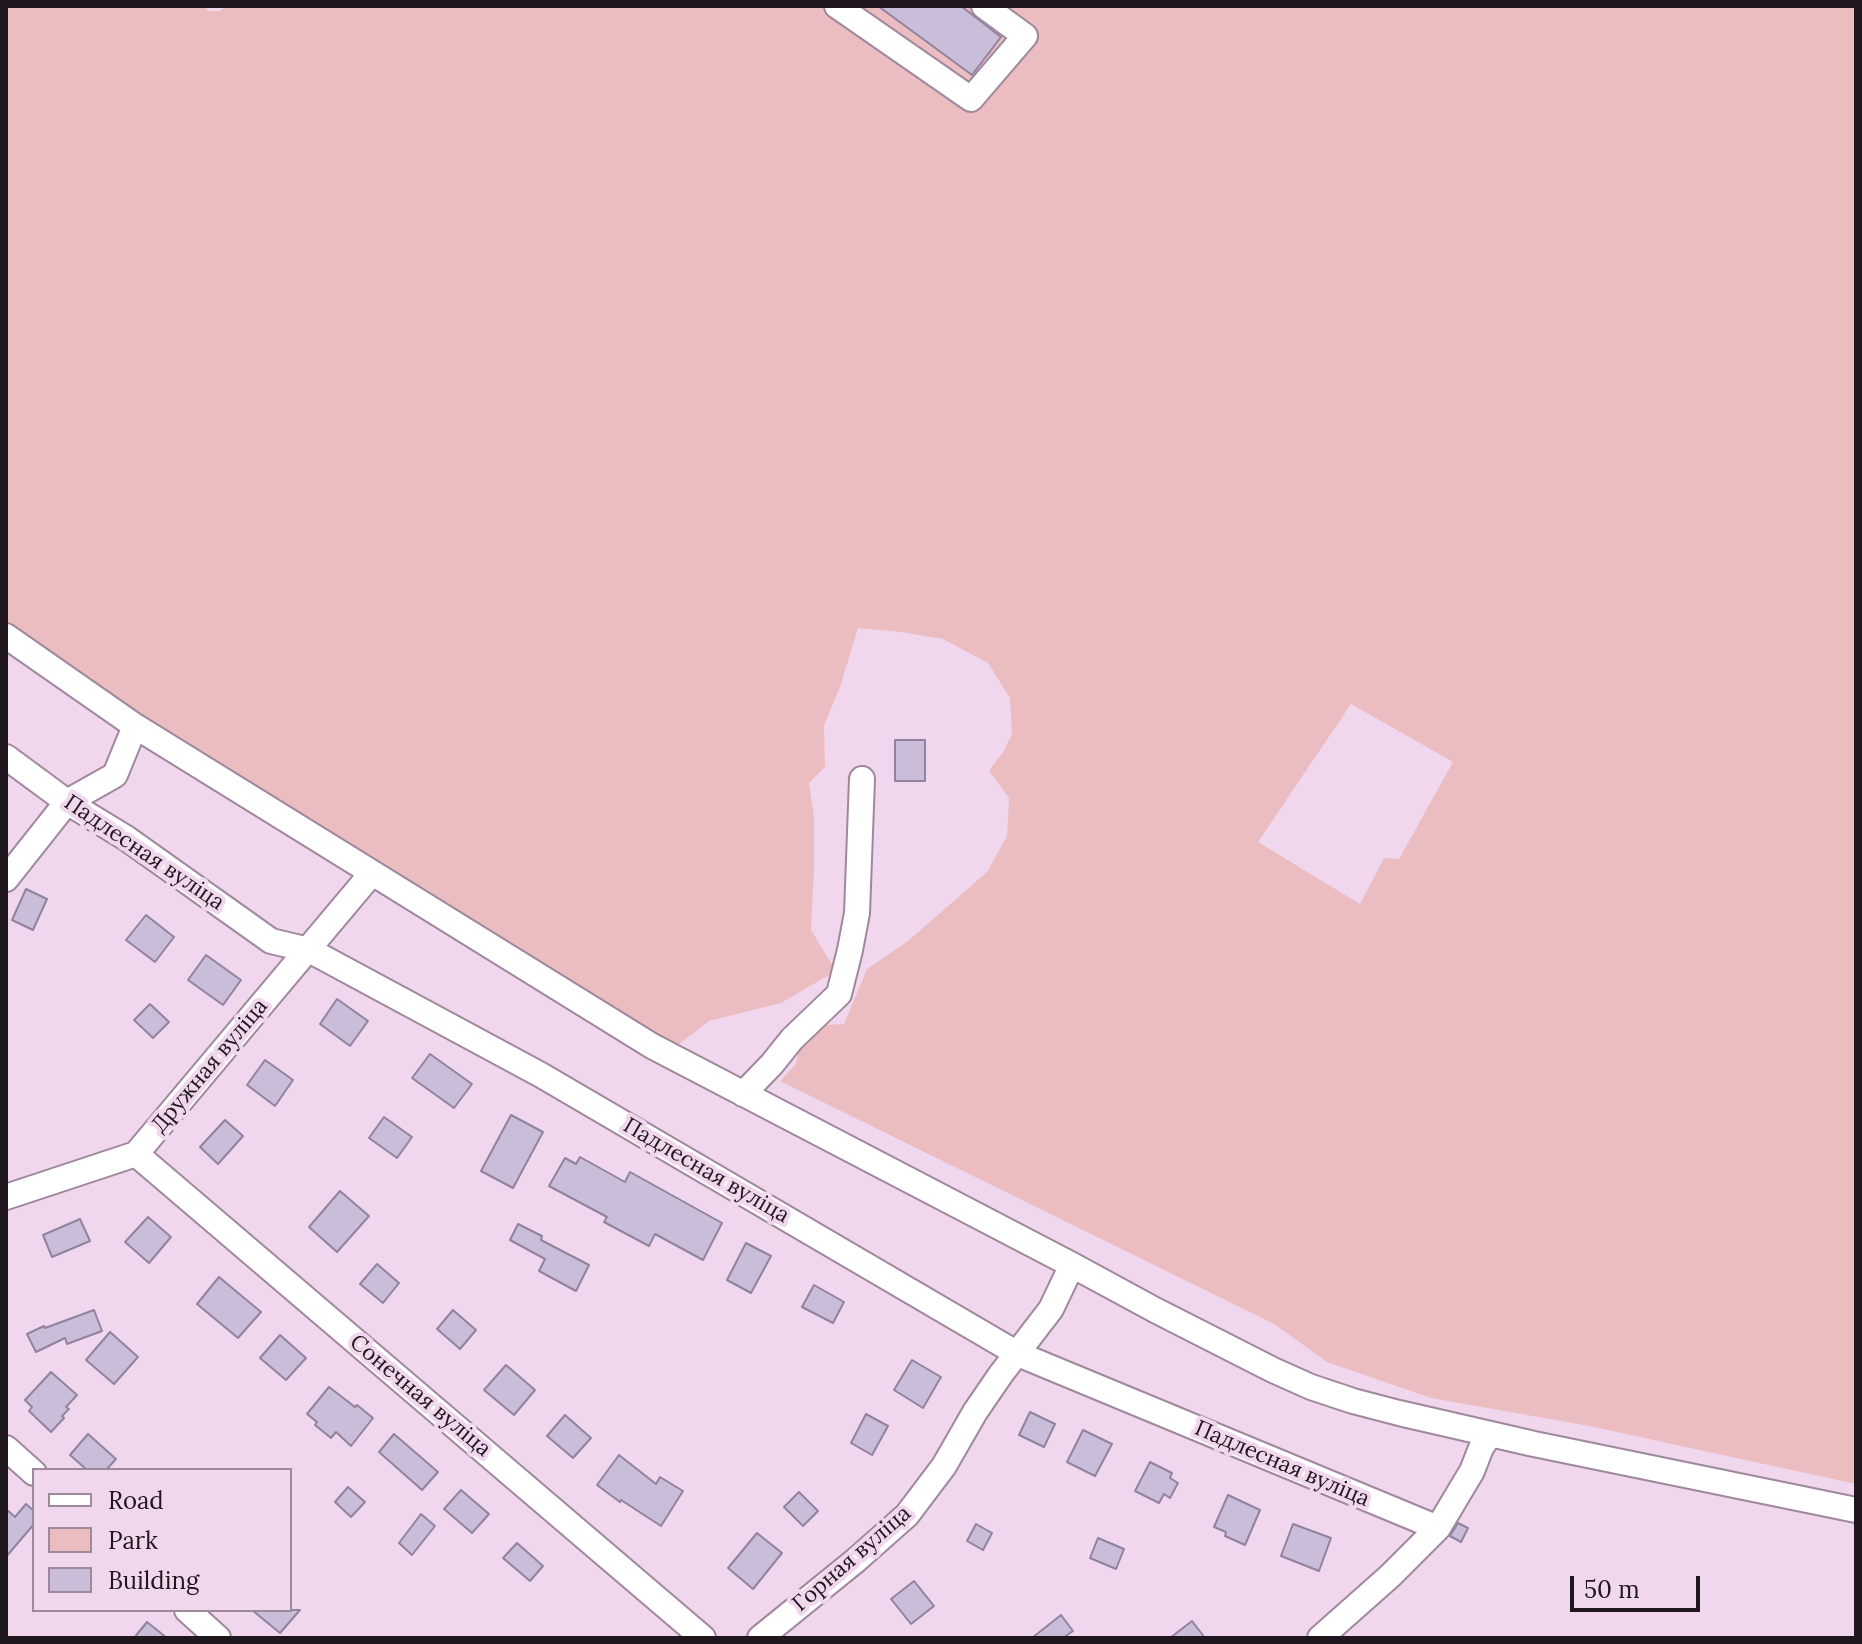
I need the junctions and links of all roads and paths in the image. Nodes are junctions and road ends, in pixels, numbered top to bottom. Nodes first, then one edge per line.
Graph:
1 (837, 6) edge
2 (984, 6) edge
3 (6, 636) edge
4 (135, 726) junction
5 (6, 757) edge
6 (862, 779) dead end
7 (67, 802) junction
8 (372, 873) junction
9 (6, 879) edge
10 (309, 950) junction
11 (743, 1094) junction
12 (136, 1154) junction
13 (6, 1197) edge
14 (1072, 1265) junction
15 (1018, 1354) junction
16 (1490, 1434) junction
17 (6, 1448) edge
18 (32, 1471) edge
19 (1856, 1510) edge
20 (1438, 1528) junction
21 (189, 1612) edge
22 (218, 1638) edge
23 (703, 1638) edge
24 (760, 1638) edge
25 (1320, 1638) edge

1 - 2 street
3 - 4 street
4 - 7 street
4 - 8 street
5 - 7 street, Падлесная вуліца
6 - 11 street
7 - 9 street
7 - 10 street, Падлесная вуліца
8 - 10 street, Дружная вуліца
8 - 11 street
10 - 12 street, Дружная вуліца
10 - 15 street, Падлесная вуліца
11 - 14 street
12 - 13 street, Дружная вуліца
12 - 23 street, Сонечная вуліца
14 - 15 street, Горная вуліца
14 - 16 street
15 - 20 street, Падлесная вуліца
15 - 24 street, Горная вуліца
16 - 19 street
16 - 20 street
17 - 18 street
20 - 25 street
21 - 22 street

